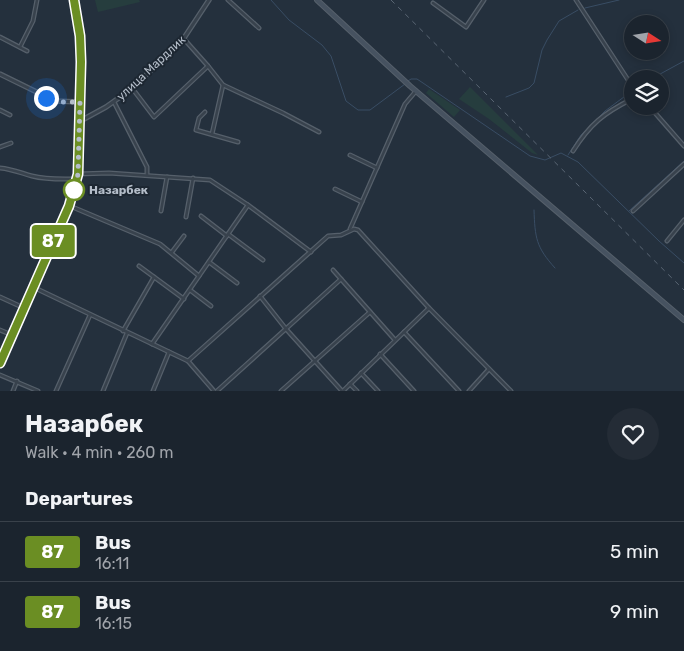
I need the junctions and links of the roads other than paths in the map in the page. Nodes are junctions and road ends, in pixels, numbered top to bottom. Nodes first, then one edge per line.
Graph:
1 (37, 0) edge
2 (74, 0) edge
3 (209, 0) edge
4 (228, 0) edge
5 (317, 0) edge
6 (484, 0) edge
7 (576, 0) edge
8 (433, 3) dead end
9 (259, 28) dead end
10 (0, 38) edge
11 (184, 39) junction
12 (20, 47) junction
13 (27, 51) dead end
14 (208, 66) junction
15 (0, 74) edge
16 (624, 74) edge
17 (223, 85) junction
18 (132, 88) junction
19 (416, 91) junction
20 (80, 102) junction
21 (114, 102) junction
22 (624, 103) edge
23 (0, 110) edge
24 (205, 112) dead end
25 (10, 115) dead end
26 (657, 115) edge
27 (79, 119) junction
28 (319, 132) dead end
29 (212, 134) junction
30 (238, 142) dead end
31 (10, 143) dead end
32 (684, 146) edge
33 (0, 147) edge
34 (573, 150) dead end
35 (350, 155) dead end
36 (684, 164) edge
37 (0, 168) edge
38 (377, 168) junction
39 (78, 174) junction
40 (146, 175) junction
41 (168, 176) junction
42 (193, 178) junction
43 (77, 180) junction
44 (336, 189) dead end
45 (362, 202) junction
46 (248, 205) junction
47 (69, 206) junction
48 (161, 211) dead end
49 (633, 211) dead end
50 (201, 216) dead end
51 (186, 217) dead end
52 (684, 220) edge
53 (350, 229) junction
54 (227, 235) junction
55 (184, 236) dead end
56 (667, 241) dead end
57 (172, 252) junction
58 (311, 252) junction
59 (263, 260) dead end
60 (208, 262) junction
61 (139, 266) dead end
62 (333, 270) dead end
63 (199, 276) junction
64 (154, 277) junction
65 (341, 279) junction
66 (237, 283) dead end
67 (33, 288) junction
68 (190, 290) junction
69 (260, 296) junction
70 (0, 297) edge
71 (184, 299) junction
72 (211, 306) dead end
73 (24, 308) junction
74 (429, 308) junction
75 (370, 312) junction
76 (90, 315) junction
77 (684, 320) edge
78 (286, 329) junction
79 (0, 330) edge
80 (124, 331) junction
81 (404, 332) junction
82 (127, 333) junction
83 (12, 335) junction
84 (395, 340) junction
85 (152, 344) junction
86 (169, 352) junction
87 (380, 354) junction
88 (188, 361) junction
89 (316, 361) junction
90 (0, 363) edge
91 (490, 369) junction
92 (361, 373) junction
93 (0, 375) edge
94 (17, 382) junction
95 (350, 384) junction
96 (13, 391) edge
97 (38, 391) edge
98 (56, 391) edge
99 (103, 391) edge
100 (153, 391) edge
101 (216, 391) edge
102 (281, 391) edge
103 (343, 391) edge
104 (357, 391) edge
105 (378, 391) edge
106 (414, 391) edge
107 (459, 391) edge
108 (468, 391) edge
109 (511, 391) edge

1 - 12 street
2 - 20 main road
3 - 11 street, улица Мардлик
4 - 9 street
5 - 19 main road
6 - 8 street
7 - 16 street
10 - 12 street
11 - 14 street
11 - 18 street, улица Мардлик
12 - 13 street
14 - 17 street
14 - 18 street
15 - 20 street
17 - 28 street
17 - 29 street
18 - 21 street, улица Мардлик
19 - 38 street
19 - 77 main road
20 - 27 main road
21 - 27 street, улица Мардлик
21 - 40 street
22 - 34 street
23 - 25 street
24 - 29 street
26 - 32 street
27 - 39 main road
29 - 30 street
31 - 33 street
35 - 38 street
36 - 49 street
37 - 43 street
38 - 45 street
39 - 40 street
39 - 43 main road
40 - 41 street
41 - 42 street
41 - 48 street
42 - 46 street
42 - 51 street
43 - 47 main road
44 - 45 street
45 - 53 street
46 - 54 street
46 - 58 street
47 - 57 street
47 - 67 main road
50 - 54 street
52 - 56 street
53 - 58 street
53 - 74 street
54 - 59 street
54 - 60 street
55 - 57 street
57 - 63 street
58 - 69 street
60 - 63 street
60 - 66 street
61 - 64 street
62 - 65 street
63 - 68 street
64 - 71 street
64 - 80 street
65 - 75 street
65 - 78 street
67 - 73 main road
67 - 76 street
68 - 71 street
68 - 72 street
69 - 78 street
69 - 88 street
70 - 73 street
71 - 85 street
73 - 83 main road
74 - 81 street
74 - 91 street
75 - 84 street
75 - 89 street
76 - 80 street
76 - 98 street
78 - 89 street
78 - 101 street
79 - 83 street
80 - 82 street
81 - 84 street
81 - 107 street
82 - 85 street
82 - 99 street
83 - 90 main road
84 - 87 street
85 - 86 street
86 - 88 street
86 - 100 street
87 - 92 street
87 - 106 street
88 - 101 street
89 - 102 street
89 - 103 street
91 - 108 street
91 - 109 street
92 - 95 street
92 - 105 street
93 - 94 street
94 - 96 street
94 - 97 street
95 - 103 street
95 - 104 street

